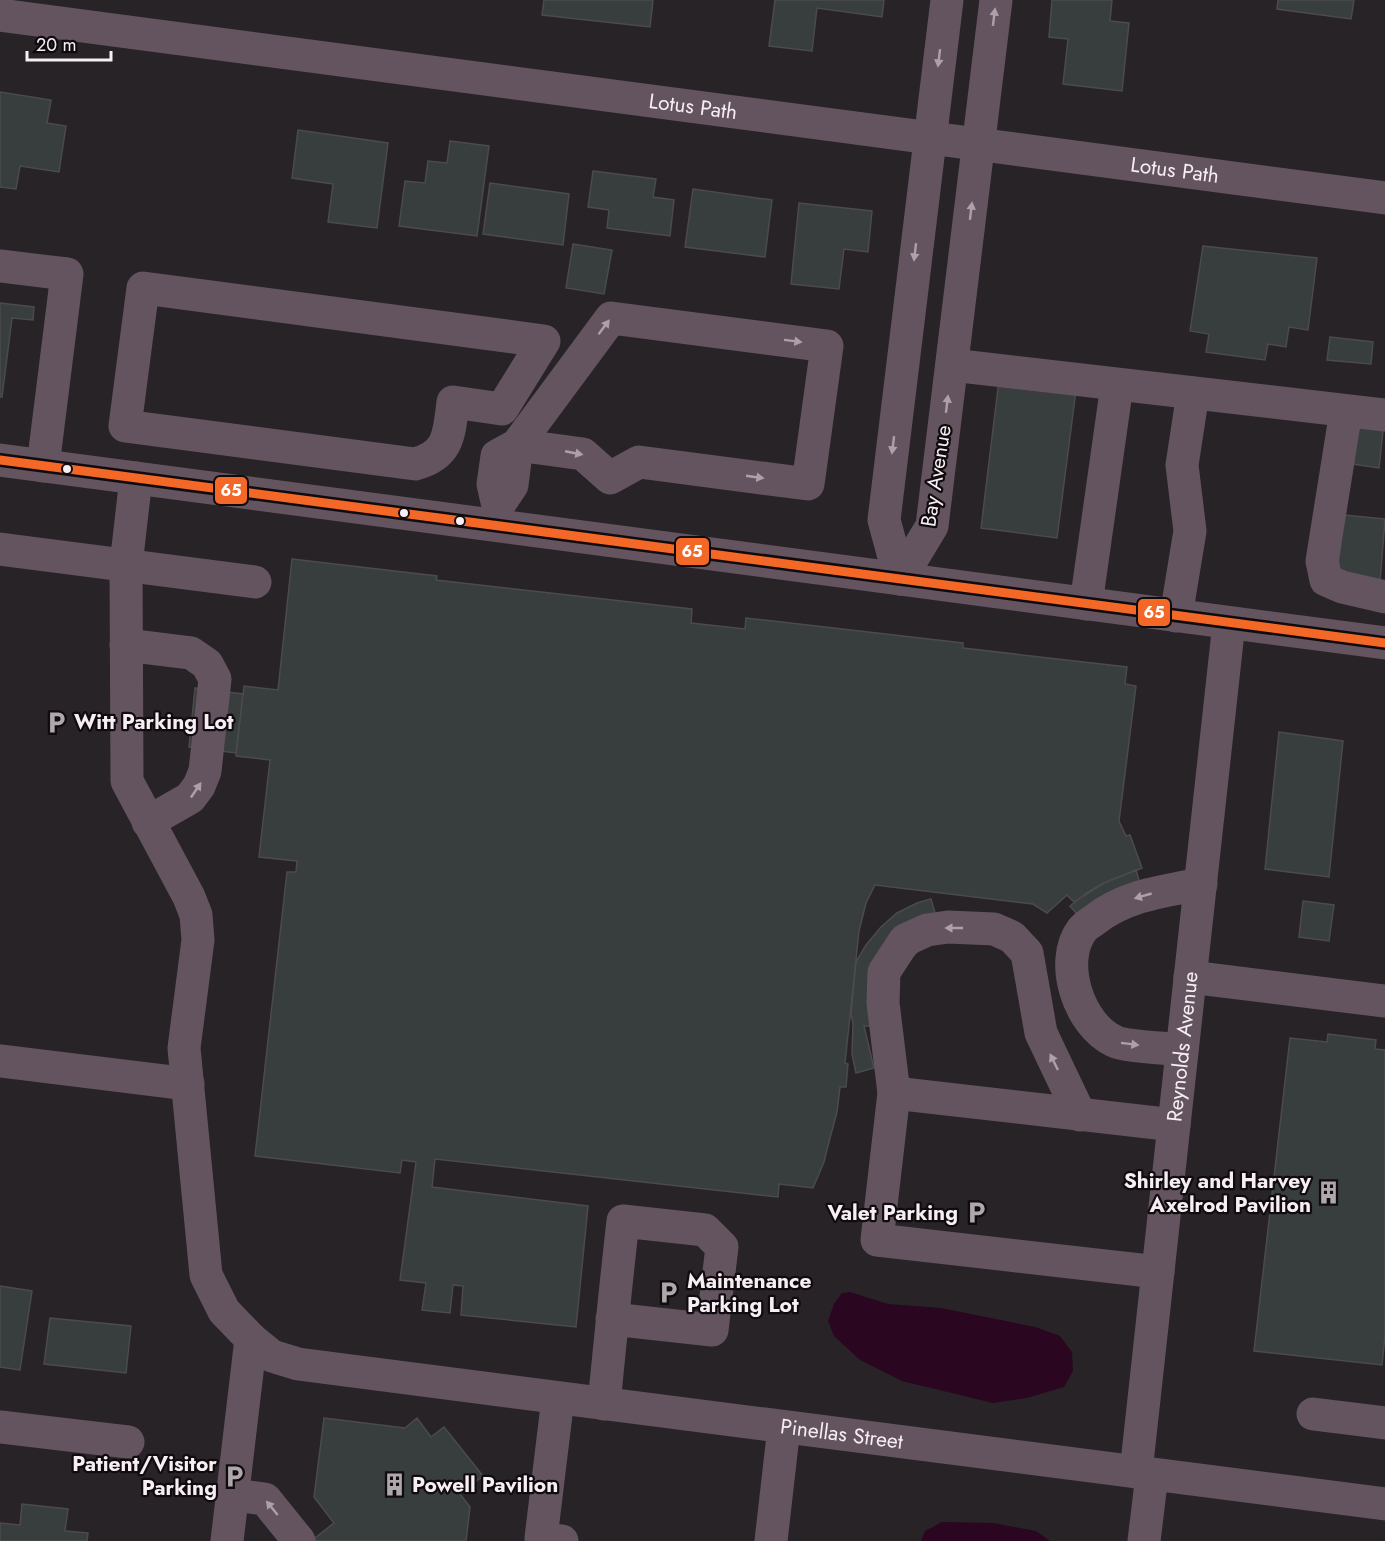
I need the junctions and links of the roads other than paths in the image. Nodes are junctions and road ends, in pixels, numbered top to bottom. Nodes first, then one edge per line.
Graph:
1 (947, 0) edge
2 (996, 0) edge
3 (0, 15) edge
4 (929, 138) junction
5 (979, 144) junction
6 (1385, 198) edge
7 (0, 266) edge
8 (952, 365) junction
9 (1117, 385) junction
10 (1193, 393) junction
11 (502, 409) junction
12 (1346, 411) junction
13 (1385, 415) edge
14 (523, 437) junction
15 (240, 441) junction
16 (0, 460) edge
17 (43, 466) junction
18 (136, 478) junction
19 (234, 491) junction
20 (496, 516) junction
21 (0, 549) edge
22 (126, 565) junction
23 (900, 579) junction
24 (255, 582) dead end
25 (1385, 597) edge
26 (1086, 604) junction
27 (1176, 616) junction
28 (1229, 623) junction
29 (1385, 644) edge
30 (126, 645) junction
31 (148, 822) junction
32 (1201, 884) junction
33 (1191, 977) junction
34 (1385, 1001) edge
35 (1182, 1050) junction
36 (0, 1061) edge
37 (188, 1084) junction
38 (894, 1093) junction
39 (1080, 1114) junction
40 (1174, 1125) junction
41 (1158, 1272) junction
42 (612, 1319) dead end
43 (251, 1339) junction
44 (558, 1398) junction
45 (604, 1404) junction
46 (1313, 1414) dead end
47 (1385, 1423) edge
48 (0, 1426) edge
49 (784, 1427) junction
50 (128, 1442) dead end
51 (1144, 1473) junction
52 (233, 1495) junction
53 (1385, 1504) edge
54 (227, 1541) edge
55 (299, 1541) edge
56 (562, 1541) edge
57 (771, 1541) edge
58 (1144, 1541) edge

1 -> 4 street, Bay Avenue
5 -> 2 street, Bay Avenue
3 - 4 street, Lotus Path
4 - 5 street, Lotus Path
4 -> 23 street, Bay Avenue
5 - 6 street, Lotus Path
8 -> 5 street, Bay Avenue
7 - 17 street
8 - 9 street
23 -> 8 street, Bay Avenue
9 - 10 street
9 - 26 street
10 - 12 street
10 - 27 street
11 - 14 street
11 - 15 street
11 - 15 street
12 - 13 street
12 - 25 street
14 - 14 street
14 - 20 street
15 - 19 street
16 - 17 street
17 - 18 street
18 - 19 street
18 - 22 street, Pinellas Street
19 - 20 street
20 - 23 street
21 - 22 street
22 - 24 street
22 - 30 street, Pinellas Street
23 - 26 street
26 - 27 street
27 - 28 street
28 - 29 street
28 - 32 street, Reynolds Avenue
30 - 31 street, Pinellas Street
31 -> 30 street
31 - 37 street, Pinellas Street
32 - 33 street, Reynolds Avenue
32 -> 35 street
33 - 34 street
33 - 35 street, Reynolds Avenue
35 - 40 street, Reynolds Avenue
36 - 37 street
37 - 43 street, Pinellas Street
38 - 39 street
39 -> 38 street
38 - 41 street
39 - 40 street
40 - 41 street, Reynolds Avenue
41 - 51 street, Reynolds Avenue
42 - 45 street
43 - 44 street, Pinellas Street
43 - 52 street
44 - 45 street, Pinellas Street
44 - 56 street
45 - 49 street, Pinellas Street
46 - 47 street
48 - 50 street
49 - 51 street, Pinellas Street
49 - 57 street
51 - 53 street, Pinellas Street
51 - 58 street, Reynolds Avenue
52 - 54 street
55 -> 52 street

